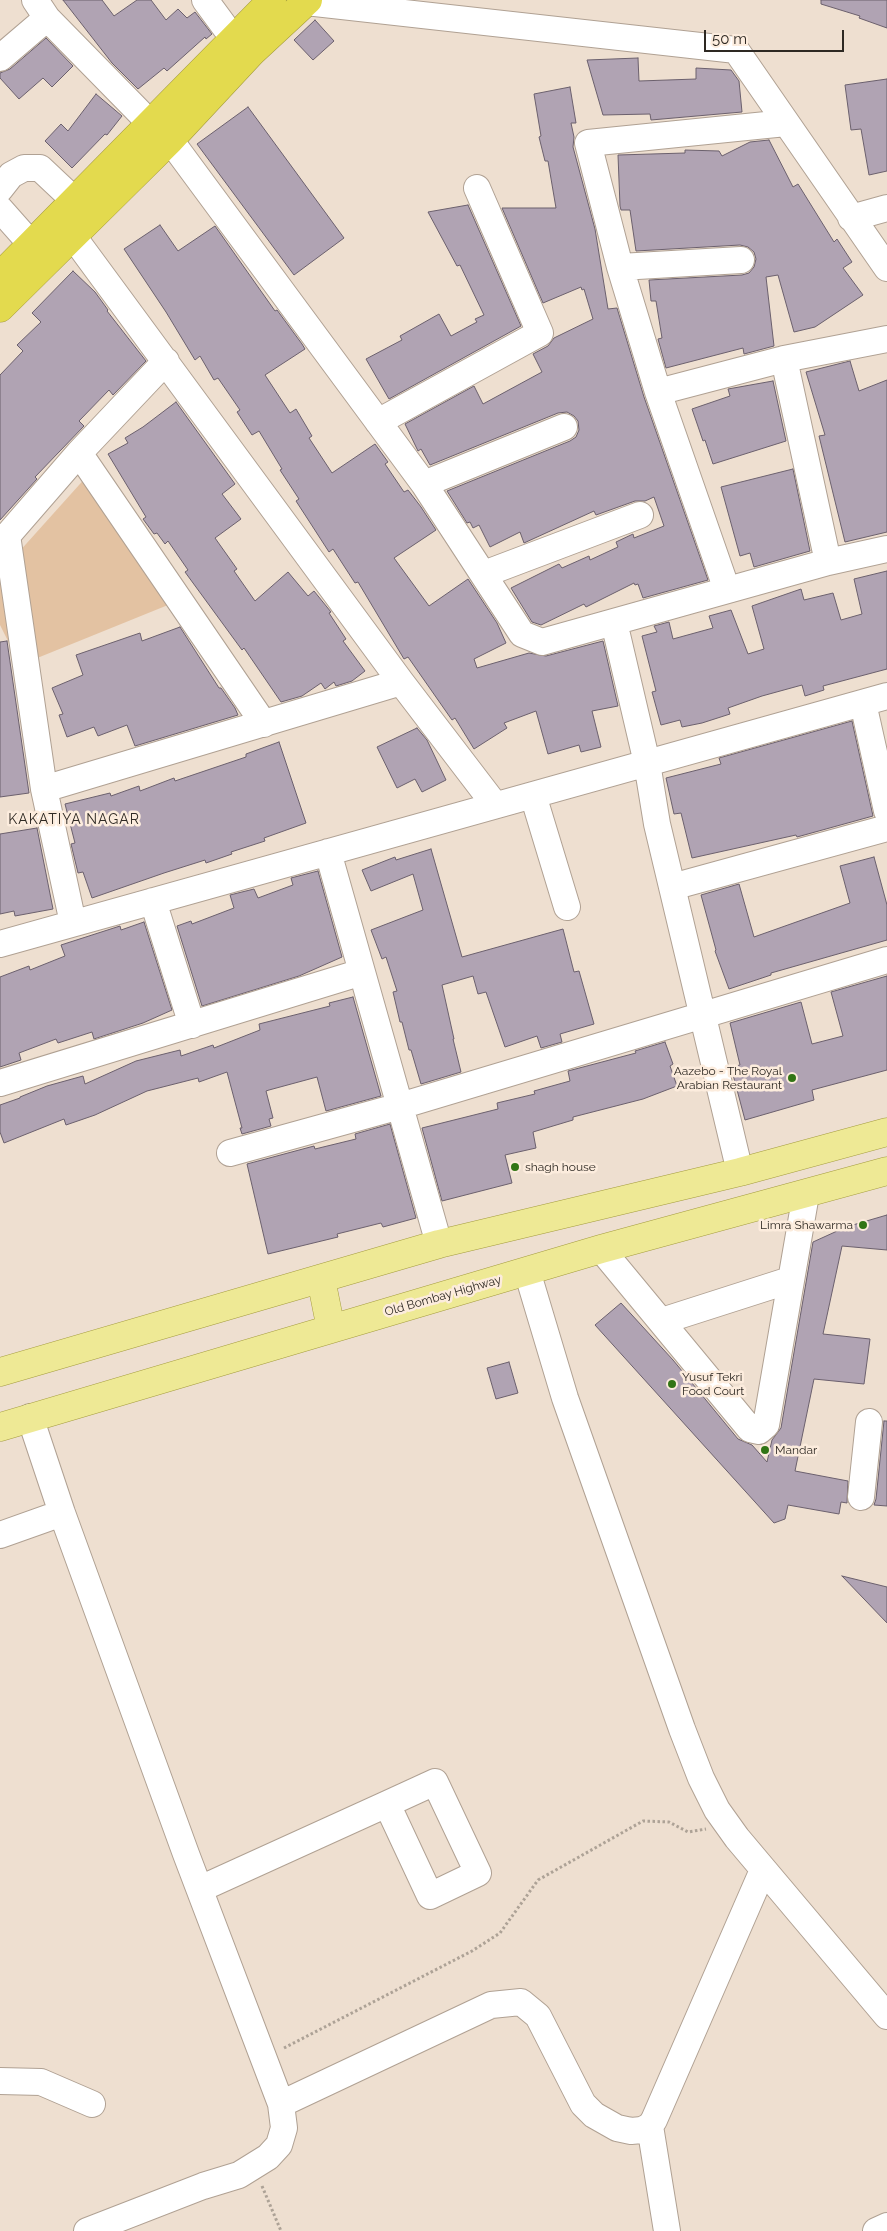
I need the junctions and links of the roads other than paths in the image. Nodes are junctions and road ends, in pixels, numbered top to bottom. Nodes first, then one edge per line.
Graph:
1 (205, 0) edge
2 (272, 0) edge
3 (307, 1) edge
4 (41, 9) edge
5 (233, 38) junction
6 (0, 58) edge
7 (786, 123) junction
8 (160, 131) junction
9 (477, 188) dead end
10 (0, 190) edge
11 (74, 200) junction
12 (887, 208) edge
13 (0, 209) edge
14 (851, 218) junction
15 (72, 235) junction
16 (31, 244) junction
17 (741, 260) dead end
18 (620, 267) junction
19 (887, 268) edge
20 (0, 276) edge
21 (0, 308) edge
22 (887, 339) edge
23 (784, 359) junction
24 (166, 361) junction
25 (658, 392) junction
26 (378, 422) junction
27 (564, 426) dead end
28 (79, 453) junction
29 (424, 484) junction
30 (640, 515) dead end
31 (4, 540) edge
32 (887, 549) edge
33 (828, 562) junction
34 (484, 574) junction
35 (727, 590) junction
36 (614, 622) junction
37 (401, 682) junction
38 (875, 699) edge
39 (264, 724) junction
40 (647, 763) junction
41 (44, 789) junction
42 (533, 794) junction
43 (495, 805) junction
44 (887, 811) edge
45 (887, 828) edge
46 (328, 852) junction
47 (672, 887) junction
48 (153, 901) junction
49 (567, 908) dead end
50 (74, 923) junction
51 (0, 944) edge
52 (887, 960) edge
53 (362, 972) junction
54 (702, 1015) junction
55 (192, 1025) junction
56 (0, 1083) edge
57 (400, 1106) junction
58 (887, 1132) edge
59 (230, 1153) dead end
60 (887, 1171) edge
61 (740, 1172) junction
62 (806, 1194) junction
63 (439, 1244) junction
64 (601, 1249) junction
65 (528, 1271) junction
66 (321, 1279) junction
67 (790, 1280) junction
68 (662, 1321) junction
69 (331, 1329) junction
70 (0, 1372) edge
71 (30, 1417) junction
72 (869, 1422) dead end
73 (0, 1427) edge
74 (876, 1465) edge
75 (861, 1497) dead end
76 (62, 1513) junction
77 (0, 1535) edge
78 (387, 1804) dead end
79 (763, 1870) junction
80 (200, 1889) junction
81 (887, 2016) edge
82 (0, 2080) edge
83 (92, 2104) dead end
84 (282, 2104) junction
85 (650, 2126) junction
86 (887, 2226) edge
87 (87, 2231) edge
88 (667, 2231) edge
89 (876, 2231) edge

1 - 5 street
2 - 5 highway
3 - 7 street
3 - 8 highway
4 - 6 street
4 - 8 street
5 - 8 highway
7 - 14 street
7 - 18 street
8 - 11 highway
8 - 15 highway
8 - 26 street
9 - 26 street
10 - 11 street
11 - 16 highway
12 - 14 street
13 - 16 street
14 - 19 street
15 - 21 highway
15 - 24 street
16 - 20 highway
17 - 18 street
18 - 25 street
22 - 23 street
23 - 25 street
23 - 33 street
24 - 28 street
24 - 37 street
25 - 35 street
26 - 29 street
27 - 29 street
28 - 31 street
28 - 39 street
29 - 34 street
30 - 34 street
31 - 41 street
32 - 33 street
33 - 35 street
34 - 36 street
35 - 36 street
36 - 40 street
37 - 39 street
37 - 43 street
38 - 40 street
38 - 44 street
39 - 41 street
40 - 42 street
40 - 47 street
41 - 50 street
42 - 43 street
42 - 49 street
43 - 46 street
45 - 47 street
46 - 48 street
46 - 53 street
47 - 54 street
48 - 50 street
48 - 55 street
50 - 51 street
52 - 54 street
53 - 55 street
53 - 57 street
54 - 57 street
54 - 61 street
55 - 56 street
57 - 59 street
57 - 63 street
58 - 61 main road
60 - 62 main road, Old Bombay Highway
61 - 63 main road
62 - 64 main road, Old Bombay Highway
62 - 67 street
63 - 66 main road
64 - 65 main road, Old Bombay Highway
64 - 68 street
65 - 69 main road, Old Bombay Highway
65 - 79 street
66 - 69 main road
66 - 70 main road
67 - 68 street
67 - 68 street
69 - 71 main road, Old Bombay Highway
71 - 73 main road, Old Bombay Highway
71 - 76 street
72 - 74 street
74 - 75 street
76 - 77 street
76 - 80 street
78 - 80 street
79 - 81 street
79 - 85 street
80 - 84 street
82 - 83 street
84 - 85 street
84 - 87 street
85 - 88 street
86 - 89 street

